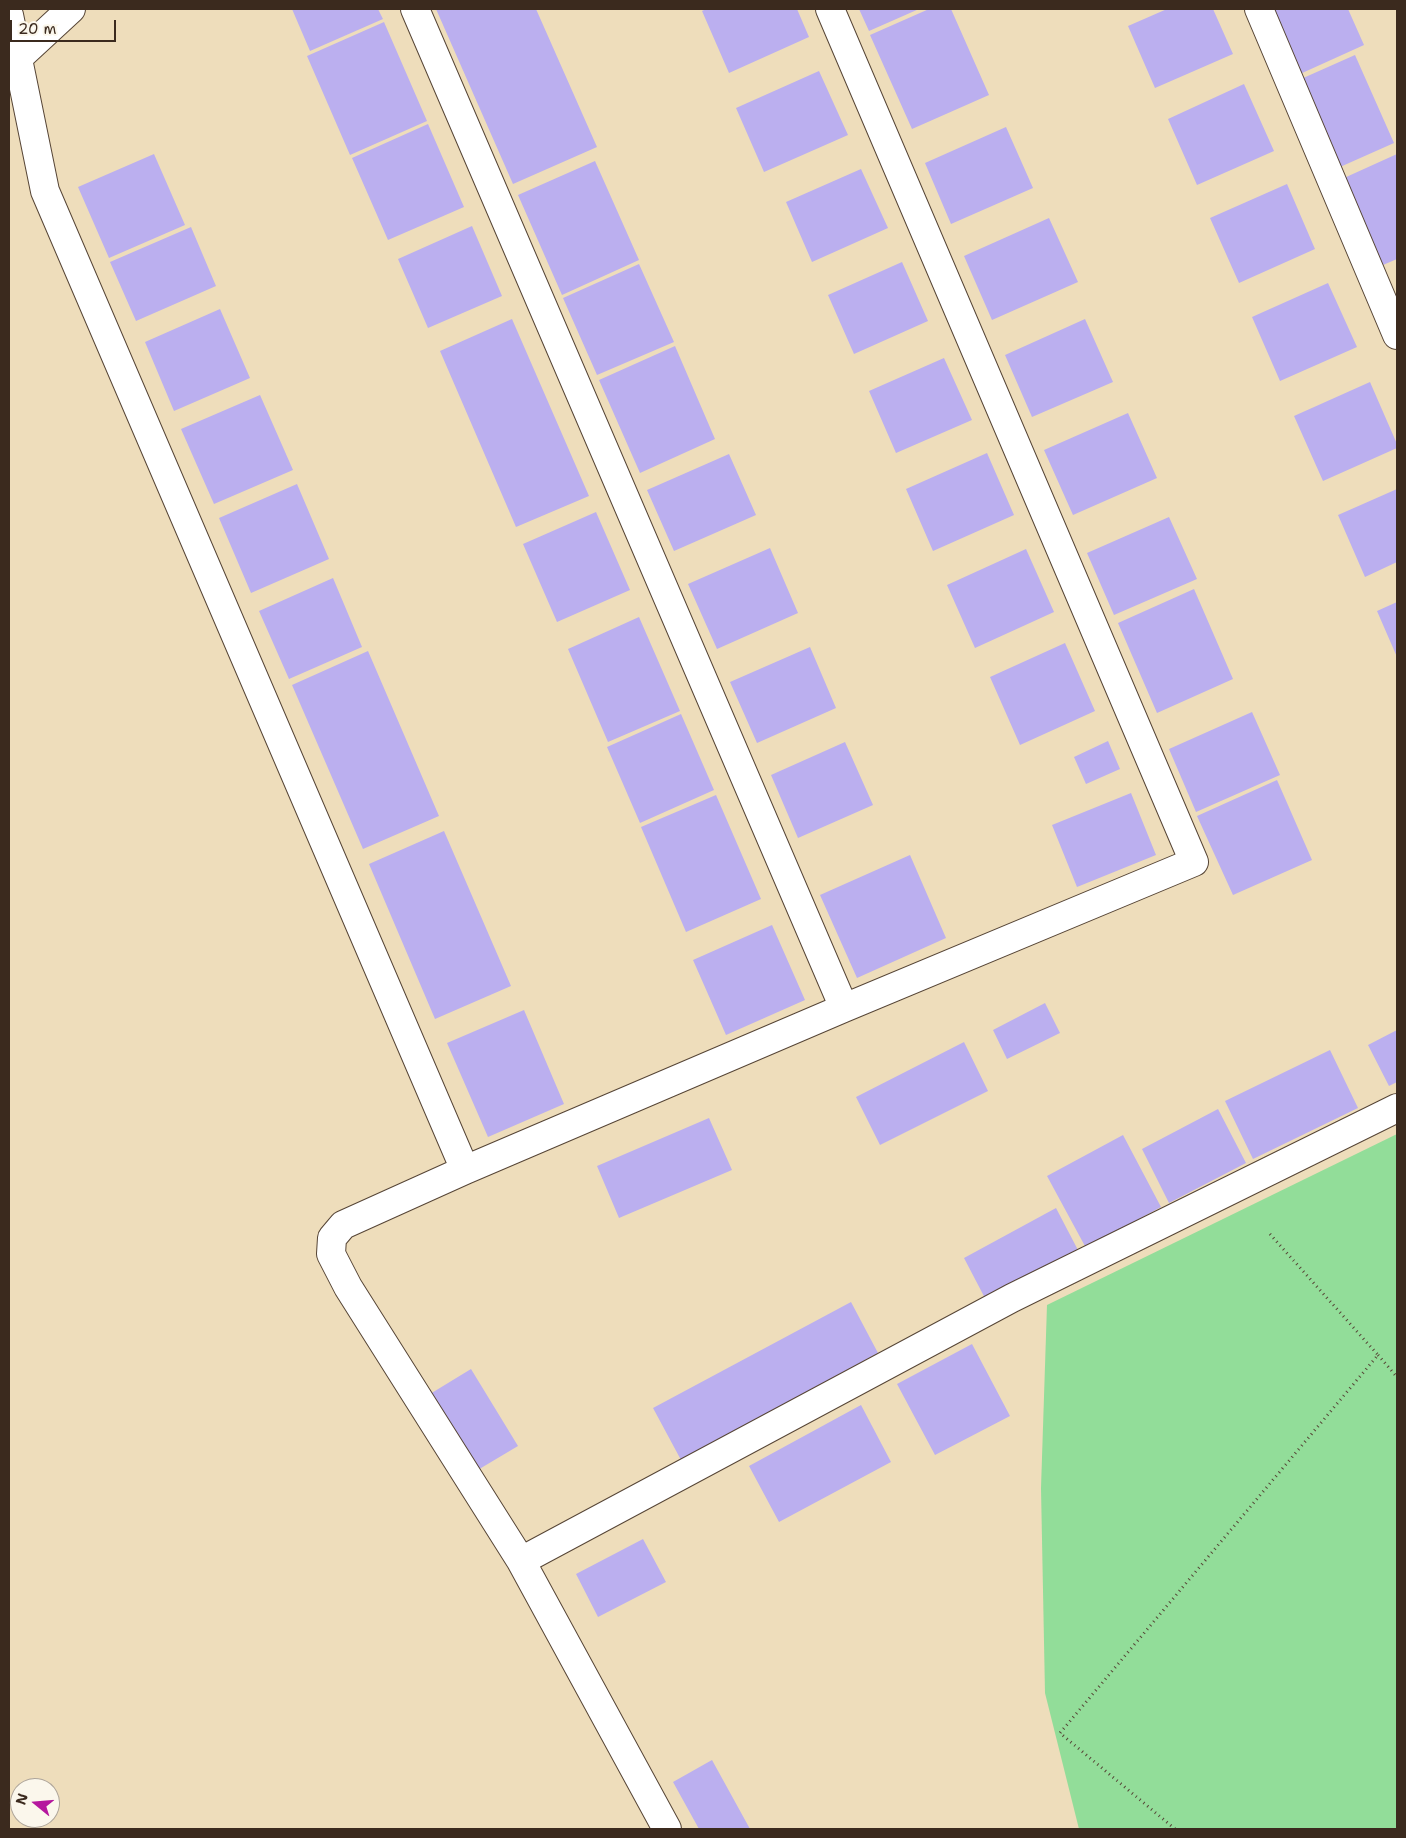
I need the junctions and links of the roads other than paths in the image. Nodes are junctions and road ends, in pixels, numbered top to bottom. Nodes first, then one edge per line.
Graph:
1 (71, 9) edge
2 (415, 9) edge
3 (830, 9) edge
4 (1258, 9) edge
5 (9, 14) edge
6 (18, 58) junction
7 (1397, 335) edge
8 (844, 1008) junction
9 (1397, 1108) edge
10 (465, 1170) junction
11 (521, 1561) junction
12 (667, 1829) edge

1 - 6 street
2 - 8 street
3 - 8 street
4 - 7 street
5 - 6 street
6 - 10 street
8 - 10 street
9 - 11 street
10 - 11 street
11 - 12 street

